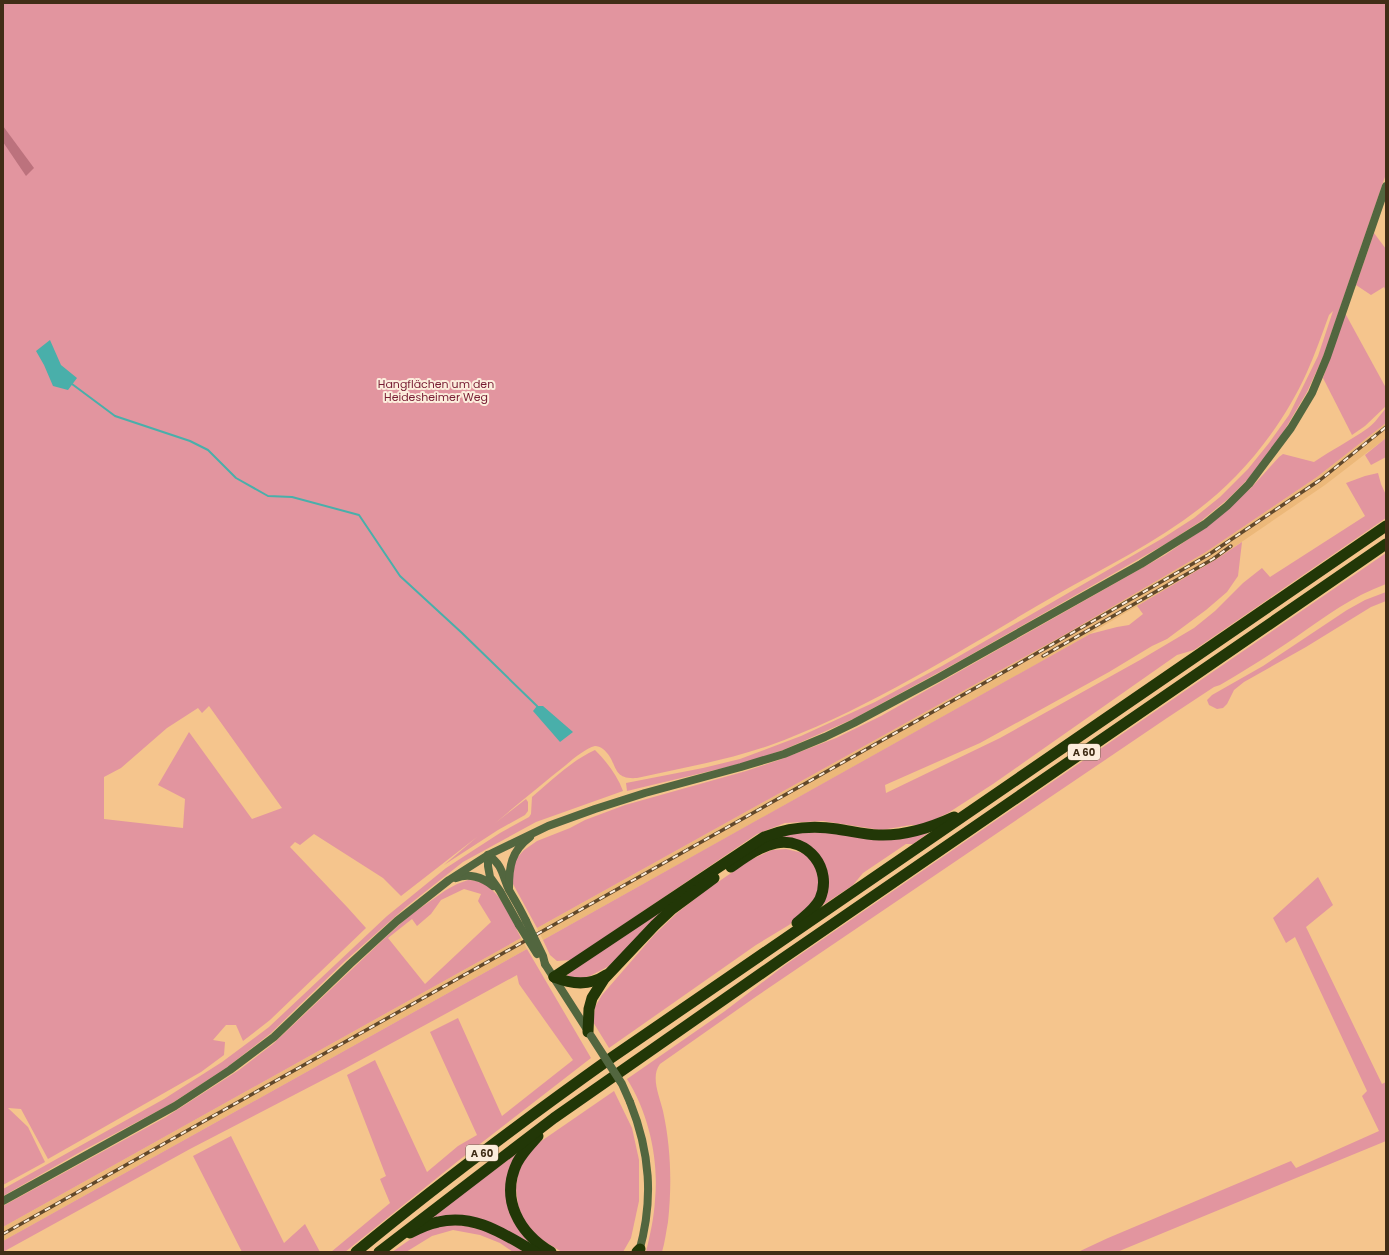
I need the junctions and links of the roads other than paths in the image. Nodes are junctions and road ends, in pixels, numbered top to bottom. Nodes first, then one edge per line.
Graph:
1 (1386, 186) edge
2 (1386, 526) edge
3 (1386, 544) edge
4 (982, 804) junction
5 (548, 826) junction
6 (488, 855) junction
7 (450, 880) junction
8 (509, 888) junction
9 (500, 891) junction
10 (750, 962) junction
11 (545, 964) junction
12 (612, 971) junction
13 (554, 977) junction
14 (590, 1034) junction
15 (554, 1118) junction
16 (3, 1201) edge
17 (393, 1240) junction
18 (639, 1251) edge
19 (356, 1252) edge
20 (379, 1252) edge
21 (535, 1252) edge
22 (551, 1252) edge

1 - 5 main road
2 - 4 highway, A 60
3 - 15 highway, A 60
4 - 10 highway, A 60
4 - 13 highway
5 - 6 main road
5 - 8 main road
6 - 7 main road
6 - 8 main road
6 - 9 main road
7 - 9 main road
7 - 16 main road
8 - 11 main road, bridge
9 - 11 main road, bridge
10 - 12 highway
10 - 19 highway, A 60
11 - 13 main road
12 - 13 highway
12 - 14 highway
13 - 14 main road
14 - 18 main road, bridge
15 - 17 highway, A 60
15 - 22 highway
17 - 20 highway, A 60
17 - 21 highway

